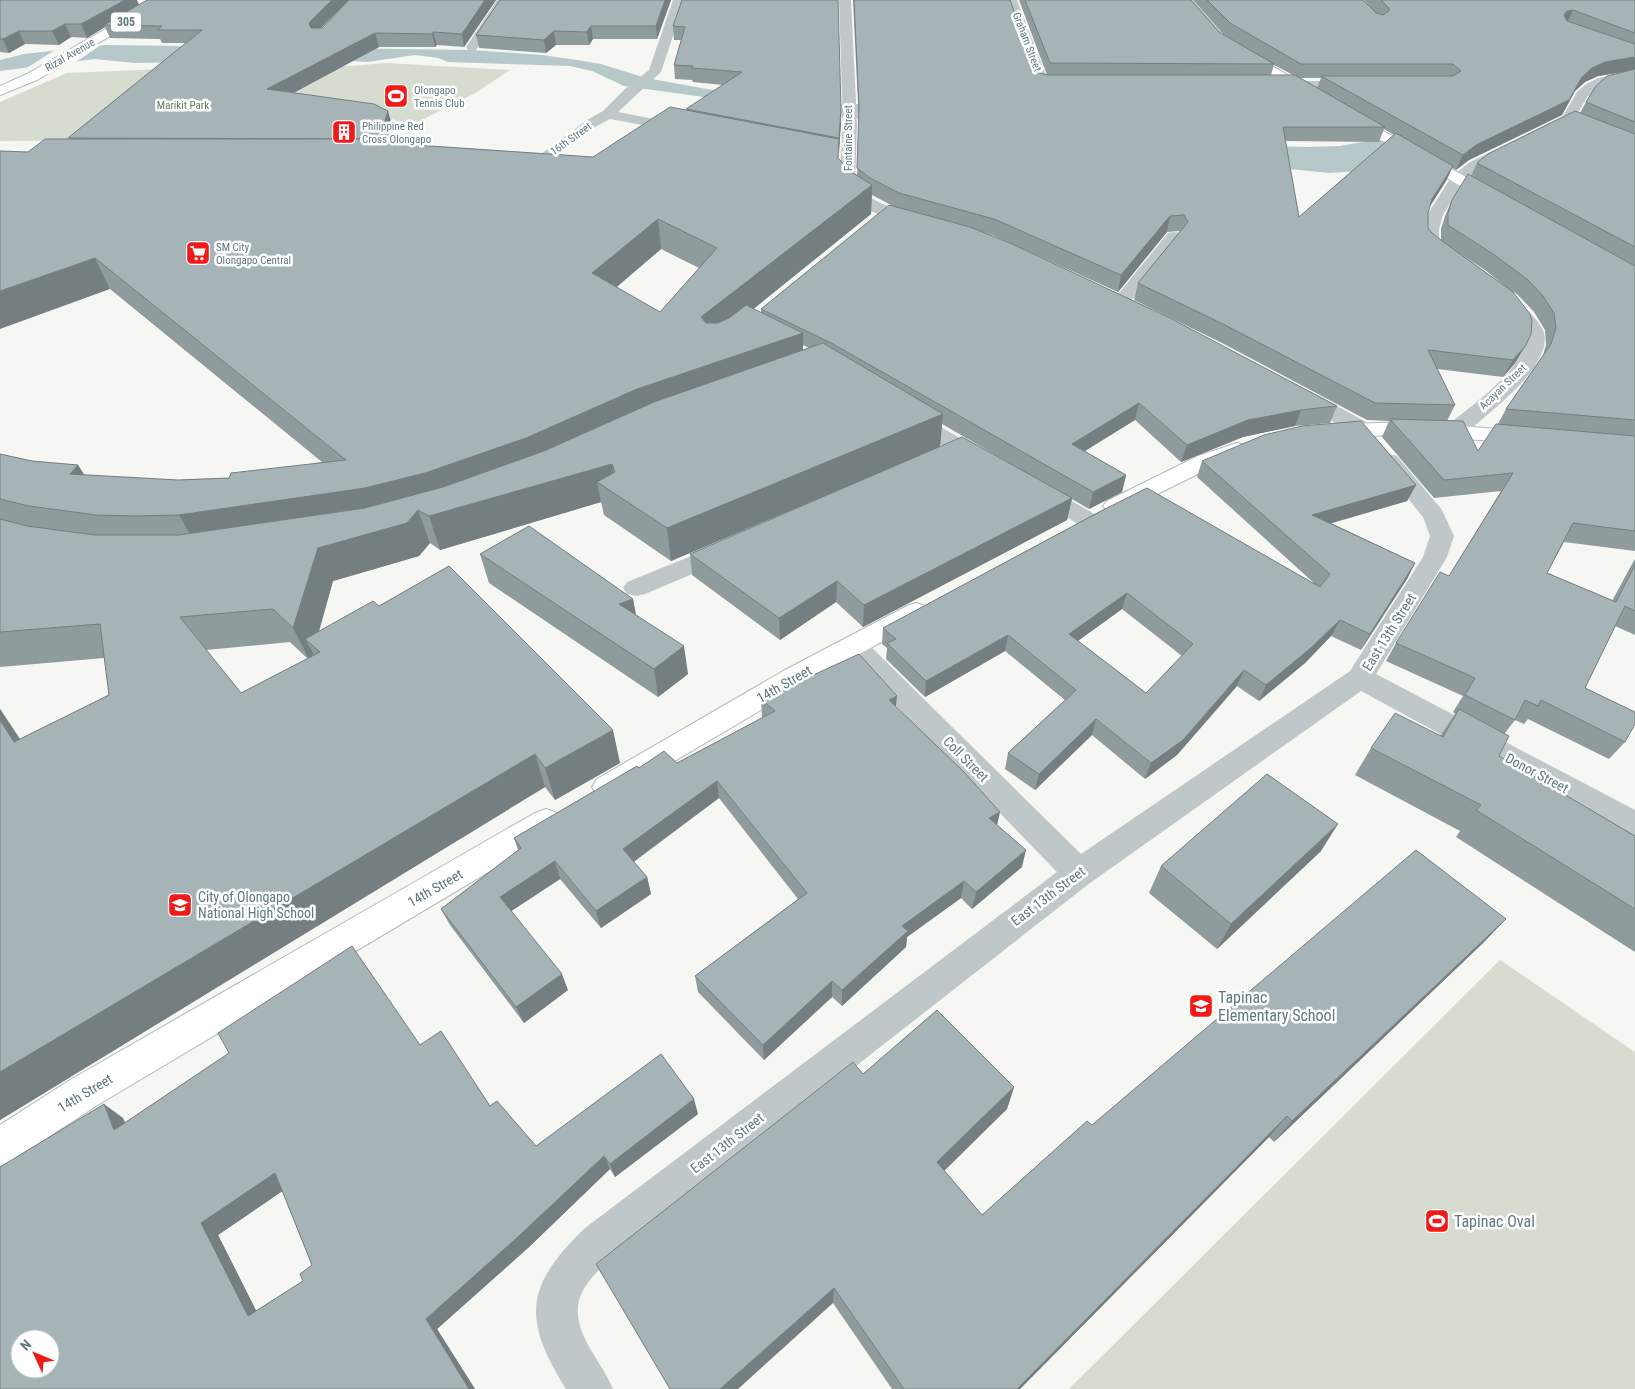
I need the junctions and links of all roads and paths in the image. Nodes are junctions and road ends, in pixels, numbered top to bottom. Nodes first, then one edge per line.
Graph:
1 (503, 0) edge
2 (679, 0) edge
3 (845, 0) edge
4 (1011, 0) edge
5 (1185, 0) edge
6 (163, 1) edge
7 (142, 2) edge
8 (472, 47) dead end
9 (1635, 75) edge
10 (1079, 83) edge
11 (1259, 85) edge
12 (1368, 85) edge
13 (1299, 86) junction
14 (0, 91) edge
15 (1324, 100) edge
16 (1340, 110) edge
17 (608, 114) junction
18 (1568, 119) junction
19 (1585, 126) edge
20 (701, 132) edge
21 (831, 159) edge
22 (849, 162) junction
23 (499, 164) edge
24 (1457, 179) junction
25 (1508, 207) edge
26 (886, 212) junction
27 (871, 224) edge
28 (939, 225) edge
29 (1174, 237) edge
30 (1470, 270) edge
31 (1491, 286) edge
32 (1138, 311) edge
33 (1289, 387) edge
34 (893, 407) edge
35 (1360, 428) junction
36 (1455, 431) junction
37 (1304, 434) edge
38 (1550, 439) edge
39 (1260, 442) edge
40 (961, 448) junction
41 (934, 460) edge
42 (1088, 520) junction
43 (1062, 534) edge
44 (744, 542) edge
45 (636, 588) dead end
46 (940, 599) edge
47 (853, 645) junction
48 (1360, 678) junction
49 (1635, 826) edge
50 (1078, 873) junction
51 (0, 1147) edge
52 (591, 1389) edge

1 - 8 street
2 - 17 street, 16th Street
3 - 22 street, Fontaine Street
4 - 10 street, Graham Street
5 - 13 main road
6 - 7 street
6 - 14 main road, Rizal Avenue / 305
9 - 18 street
11 - 13 street
12 - 13 street
13 - 15 main road
16 - 24 main road
17 - 20 street
17 - 23 street, 16th Street
18 - 19 street
18 - 24 street
21 - 22 street
22 - 26 street, Fontaine Street
24 - 25 main road
24 - 30 street
26 - 27 street
26 - 28 street, Fontaine Street
29 - 32 street
31 - 36 street, Acayan Street
33 - 35 street
34 - 40 street
35 - 36 main road
35 - 37 main road
35 - 48 street, East 13th Street
36 - 38 main road
39 - 42 main road
40 - 41 street
40 - 42 street
42 - 43 main road
44 - 45 street
46 - 47 main road, 14th Street
47 - 50 street, Coll Street
47 - 51 main road, 14th Street
48 - 49 street, Donor Street
48 - 50 street, East 13th Street
50 - 52 street, East 13th Street

